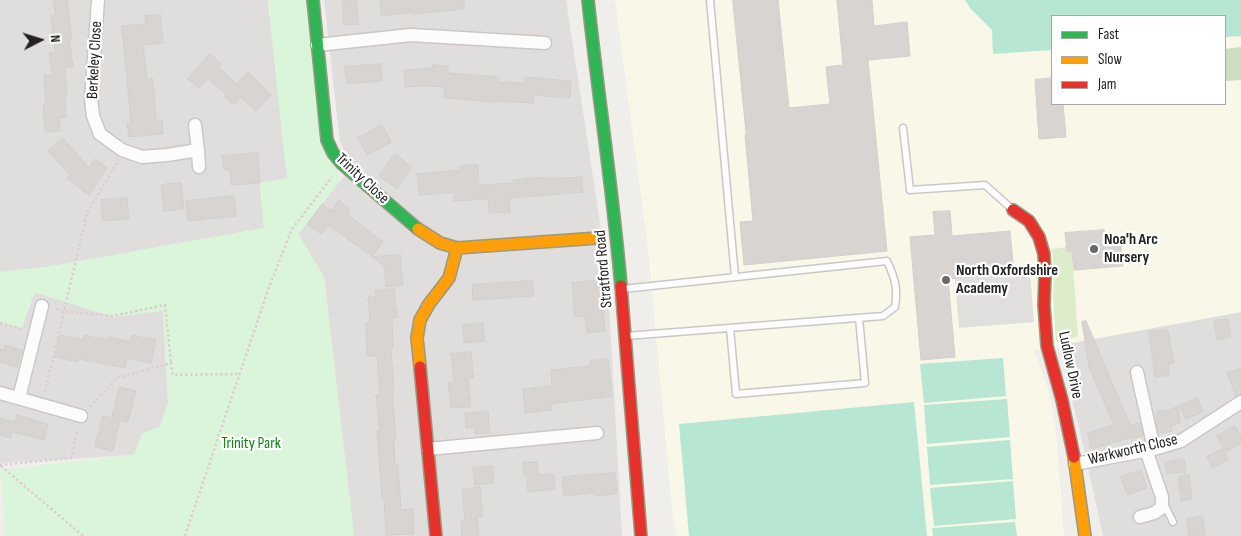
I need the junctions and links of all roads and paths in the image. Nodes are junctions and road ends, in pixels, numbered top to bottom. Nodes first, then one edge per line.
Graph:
1 (98, 0) edge
2 (313, 0) edge
3 (588, 0) edge
4 (710, 0) edge
5 (545, 43) dead end
6 (317, 45) junction
7 (195, 125) dead end
8 (903, 128) dead end
9 (198, 150) junction
10 (124, 151) junction
11 (342, 164) junction
12 (200, 168) dead end
13 (1013, 210) joint
14 (598, 238) dead end
15 (457, 248) junction
16 (735, 277) junction
17 (622, 289) junction
18 (42, 306) joint
19 (63, 311) junction
20 (859, 318) junction
21 (0, 323) edge
22 (730, 328) junction
23 (35, 333) junction
24 (626, 336) junction
25 (170, 363) junction
26 (1137, 372) dead end
27 (240, 374) junction
28 (0, 393) edge
29 (19, 398) junction
30 (1241, 402) edge
31 (42, 405) junction
32 (81, 416) junction
33 (597, 433) dead end
34 (428, 449) junction
35 (1150, 450) junction
36 (1075, 464) junction
37 (1163, 501) junction
38 (1140, 517) dead end
39 (1173, 522) dead end
40 (84, 536) edge
41 (185, 536) edge
42 (436, 536) edge
43 (640, 536) edge
44 (1085, 536) edge

1 - 10 street, Berkeley Close
2 - 6 street, Trinity Close
3 - 17 street, Stratford Road
4 - 16 lane
5 - 6 street
6 - 11 street, Trinity Close
7 - 9 street
8 - 13 lane
9 - 10 street, Berkeley Close
9 - 12 street
10 - 19 path
11 - 15 street, Trinity Close
11 - 27 path
13 - 36 street, Ludlow Drive
14 - 15 street, Trinity Close
15 - 34 street
16 - 17 lane
16 - 20 lane
17 - 24 street, Stratford Road
18 - 19 path
18 - 23 street
19 - 25 path
19 - 31 path
20 - 22 lane
20 - 22 lane
21 - 23 path
22 - 24 lane
23 - 29 street
24 - 43 street, Stratford Road
25 - 27 path
25 - 32 path
26 - 35 street
27 - 41 path
28 - 29 street
29 - 31 street
30 - 35 street, Warkworth Close
31 - 32 street
32 - 40 path
33 - 34 street
34 - 42 street
35 - 36 street, Warkworth Close
35 - 37 street
36 - 44 street, Ludlow Drive
37 - 38 street
37 - 39 lane

